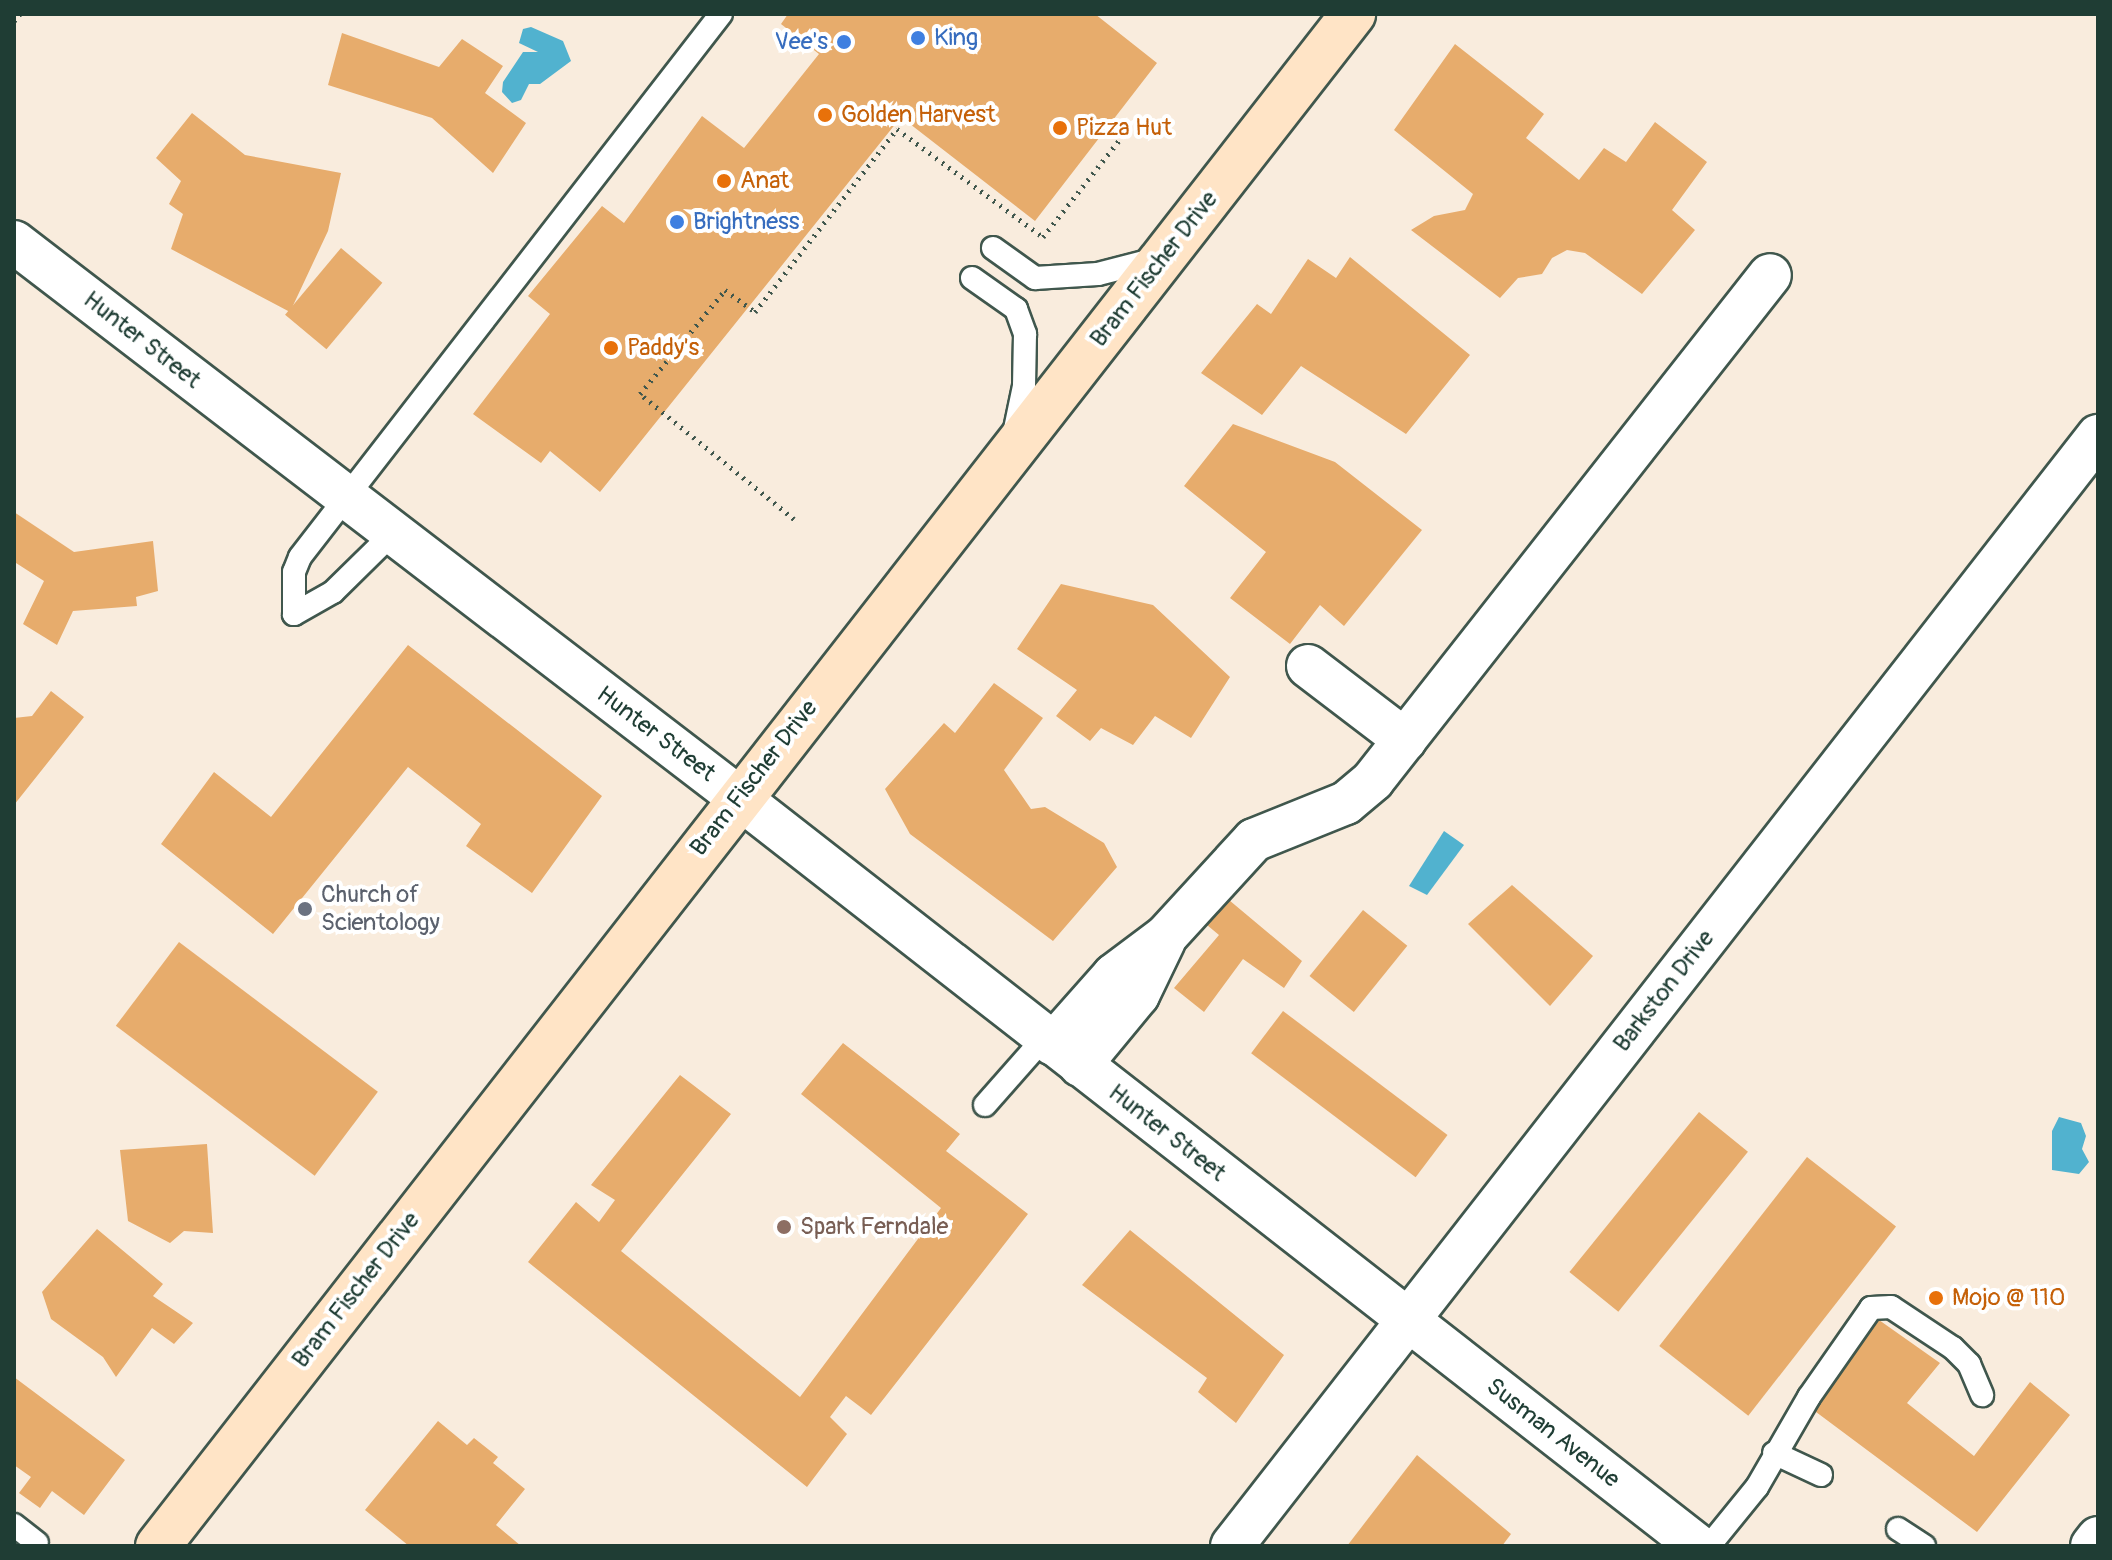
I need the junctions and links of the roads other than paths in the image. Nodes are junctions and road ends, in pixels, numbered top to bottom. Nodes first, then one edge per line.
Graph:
1 (721, 14) edge
2 (1353, 14) edge
3 (14, 242) edge
4 (993, 248) dead end
5 (1164, 257) junction
6 (1770, 275) dead end
7 (972, 278) dead end
8 (2098, 436) edge
9 (1009, 455) junction
10 (345, 496) junction
11 (393, 533) junction
12 (1308, 666) dead end
13 (1405, 740) junction
14 (738, 797) junction
15 (1059, 1049) junction
16 (985, 1105) dead end
17 (1407, 1320) junction
18 (1982, 1395) dead end
19 (1774, 1453) junction
20 (1821, 1475) dead end
21 (14, 1525) edge
22 (1898, 1529) dead end
23 (2098, 1538) edge
24 (37, 1543) dead end
25 (158, 1546) edge
26 (1232, 1546) edge
27 (1698, 1546) edge
28 (1709, 1546) edge
29 (1924, 1546) edge
30 (2092, 1546) edge

1 - 10 lane
2 - 5 main road, Bram Fischer Drive
3 - 10 street, Hunter Street
4 - 5 lane
5 - 9 main road, Bram Fischer Drive
6 - 13 street
7 - 9 lane
8 - 17 street, Barkston Drive
9 - 14 main road, Bram Fischer Drive
10 - 11 street, Hunter Street
10 - 11 lane
11 - 14 street, Hunter Street
12 - 13 street
13 - 15 street
14 - 15 street, Hunter Street
14 - 25 main road, Bram Fischer Drive
15 - 16 lane
15 - 17 street, Hunter Street
17 - 26 street, Barkston Drive
17 - 27 street, Susman Avenue
18 - 19 lane
19 - 20 lane
19 - 28 lane
21 - 24 lane
22 - 29 lane
23 - 30 street

